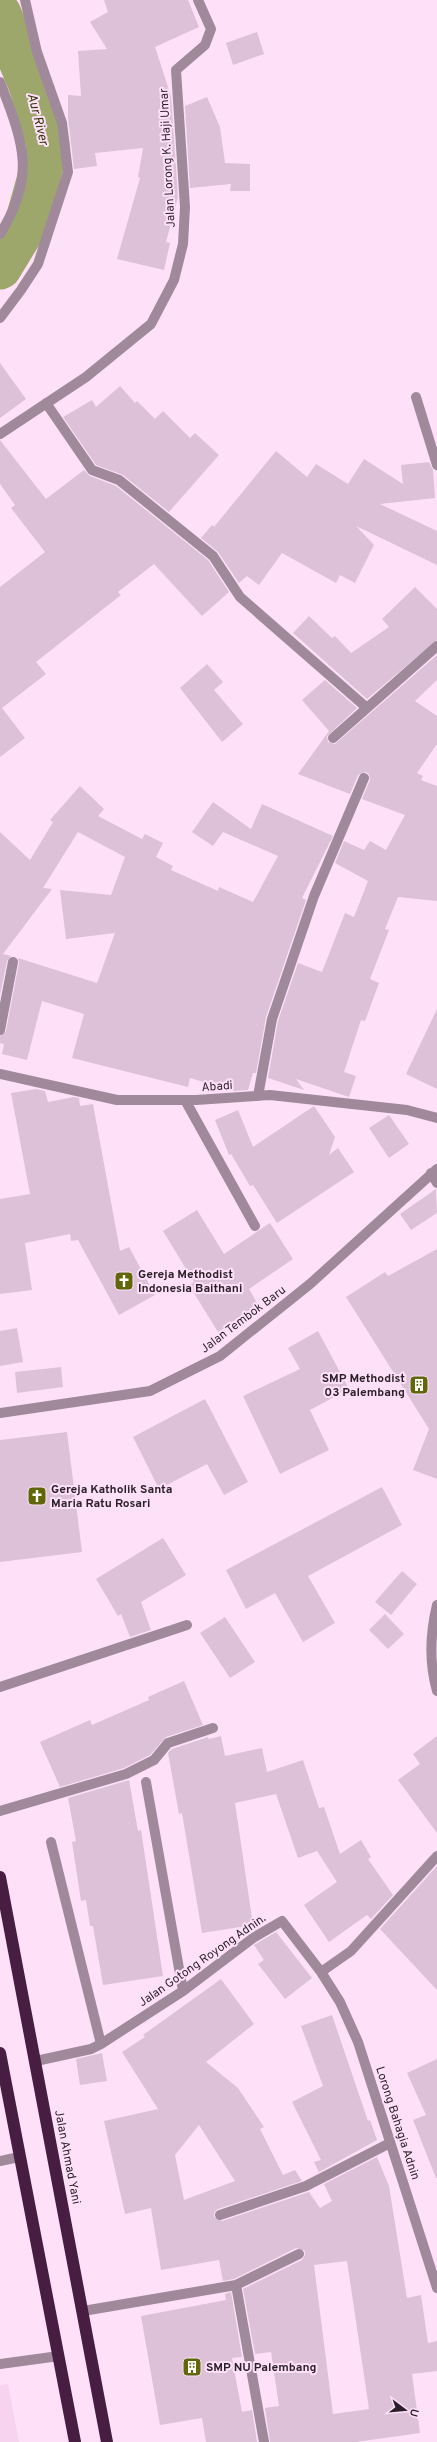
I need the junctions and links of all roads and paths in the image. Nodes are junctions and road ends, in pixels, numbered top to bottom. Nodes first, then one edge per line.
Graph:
1 (25, 0) edge
2 (199, 3) edge
3 (0, 82) edge
4 (0, 234) edge
5 (0, 318) edge
6 (416, 397) dead end
7 (46, 403) junction
8 (0, 434) edge
9 (437, 465) edge
10 (437, 646) edge
11 (367, 708) junction
12 (333, 738) dead end
13 (364, 778) dead end
14 (13, 962) dead end
15 (0, 1030) edge
16 (0, 1074) edge
17 (258, 1096) junction
18 (185, 1100) junction
19 (437, 1118) edge
20 (434, 1171) edge
21 (437, 1183) edge
22 (255, 1226) dead end
23 (0, 1413) edge
24 (437, 1605) edge
25 (187, 1625) dead end
26 (0, 1687) edge
27 (437, 1691) edge
28 (213, 1728) dead end
29 (146, 1782) dead end
30 (0, 1811) edge
31 (51, 1842) dead end
32 (437, 1856) edge
33 (0, 1877) edge
34 (321, 1972) junction
35 (184, 1991) junction
36 (101, 2044) junction
37 (0, 2053) edge
38 (36, 2062) junction
39 (390, 2143) junction
40 (19, 2157) junction
41 (0, 2161) edge
42 (220, 2214) dead end
43 (299, 2254) dead end
44 (236, 2285) junction
45 (437, 2288) edge
46 (83, 2311) junction
47 (59, 2356) junction
48 (0, 2364) edge
49 (75, 2442) edge
50 (107, 2442) edge
51 (264, 2442) edge

1 - 5 street
2 - 7 street, Jalan Lorong K. Haji Umar
3 - 4 street
6 - 9 street
7 - 8 street, Jalan Lorong K. Haji Umar
7 - 11 street
10 - 11 street
11 - 12 street
13 - 17 street
14 - 15 street
16 - 18 street, Abadi
17 - 18 street, Abadi
17 - 19 street, Abadi
18 - 22 street
20 - 21 street
20 - 23 street, Jalan Tembok Baru
24 - 27 street
25 - 26 street
28 - 30 street
29 - 35 street
31 - 36 street
32 - 34 street
33 - 38 highway, Jalan Ahmad Yani
34 - 35 street, Jalan Gotong Royong Adnin.
34 - 39 street, Lorong Bahagia Adnin
35 - 36 street, Jalan Gotong Royong Adnin.
36 - 38 street, Jalan Gotong Royong Adnin.
37 - 40 highway
38 - 46 highway, Jalan Ahmad Yani
39 - 42 street
39 - 45 street, Lorong Bahagia Adnin
40 - 41 street
40 - 47 highway
43 - 44 street
44 - 46 street
44 - 51 street
46 - 50 highway, Jalan Ahmad Yani
47 - 48 street
47 - 49 highway

